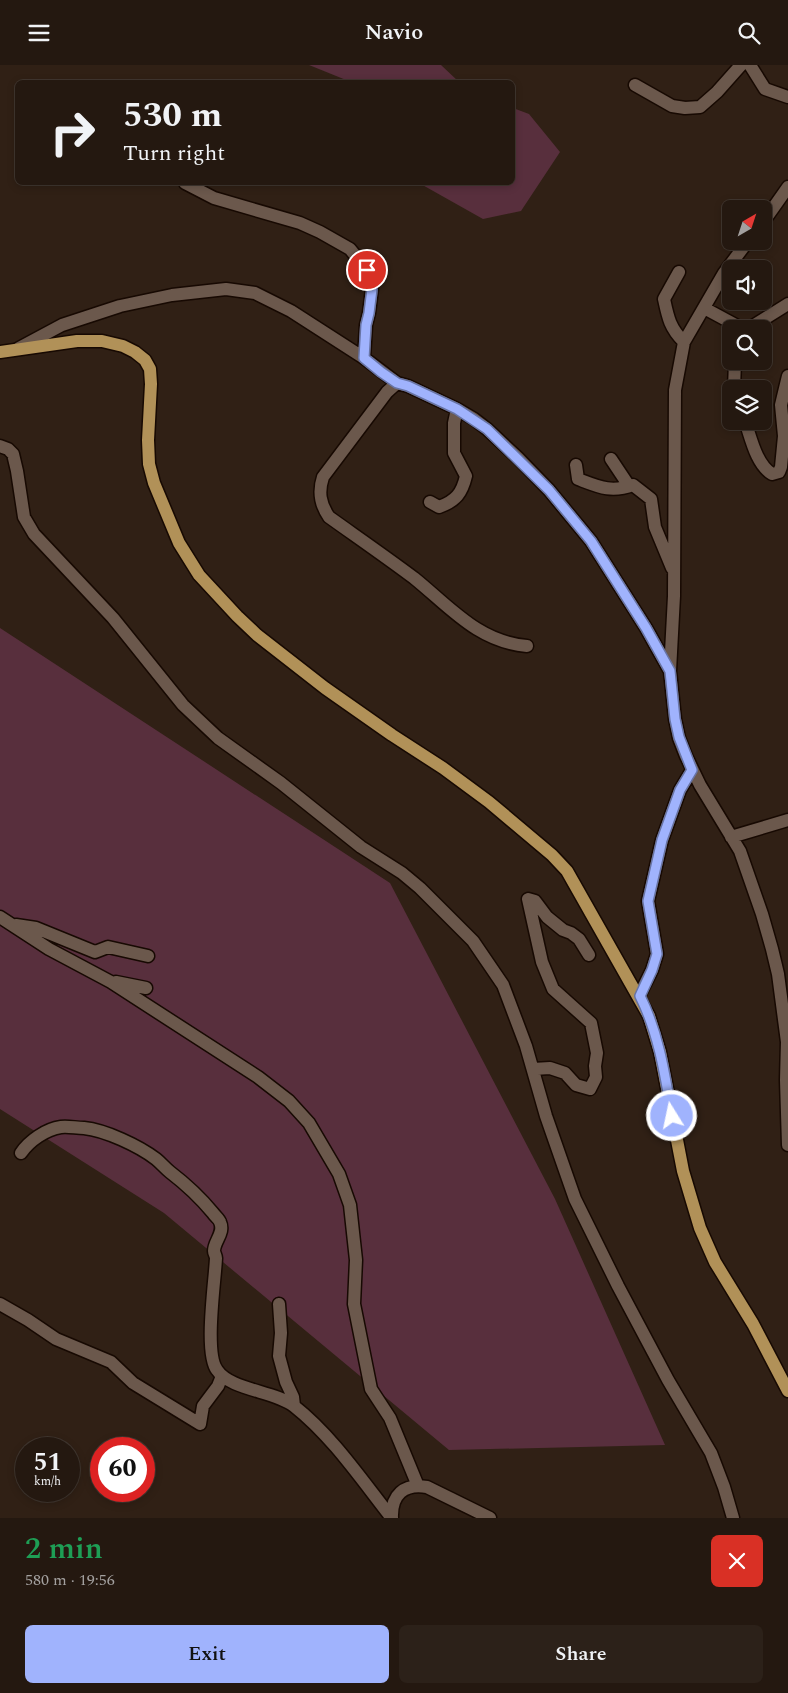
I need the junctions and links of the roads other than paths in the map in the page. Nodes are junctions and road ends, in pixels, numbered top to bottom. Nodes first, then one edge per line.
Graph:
1 (741, 65) edge
2 (750, 65) edge
3 (636, 85) dead end
4 (788, 97) edge
5 (189, 185) edge
6 (788, 187) edge
7 (772, 210) edge
8 (741, 250) edge
9 (679, 272) dead end
10 (788, 304) edge
11 (704, 308) junction
12 (726, 320) edge
13 (762, 320) edge
14 (684, 342) junction
15 (19, 348) junction
16 (0, 351) edge
17 (364, 358) junction
18 (788, 376) edge
19 (397, 383) junction
20 (457, 409) junction
21 (749, 430) edge
22 (0, 446) edge
23 (611, 459) dead end
24 (576, 465) dead end
25 (628, 486) junction
26 (430, 502) dead end
27 (674, 575) junction
28 (527, 646) dead end
29 (670, 671) junction
30 (692, 770) junction
31 (788, 820) edge
32 (731, 837) junction
33 (0, 917) edge
34 (590, 955) dead end
35 (148, 956) dead end
36 (107, 979) junction
37 (146, 988) dead end
38 (640, 996) junction
39 (533, 1069) junction
40 (788, 1145) edge
41 (21, 1153) dead end
42 (0, 1304) edge
43 (280, 1304) dead end
44 (222, 1376) junction
45 (788, 1391) edge
46 (294, 1406) junction
47 (418, 1485) junction
48 (392, 1517) edge
49 (490, 1518) edge
50 (732, 1518) edge

1 - 3 street
2 - 4 street
5 - 17 street
6 - 7 street
8 - 11 street
9 - 14 street
10 - 13 street
11 - 12 street
11 - 14 street
14 - 27 street
15 - 16 main road
15 - 17 street
15 - 38 main road
17 - 19 street
18 - 21 street
19 - 20 street
19 - 28 street
20 - 26 street
20 - 29 street
22 - 39 street
23 - 25 street
24 - 25 street
25 - 27 street
27 - 29 street
29 - 30 street
30 - 32 street
30 - 38 street
31 - 32 street
32 - 40 street
33 - 35 street
33 - 36 street
34 - 39 street
36 - 37 street
36 - 47 street
38 - 45 main road
39 - 50 street
41 - 44 street
42 - 44 street
43 - 46 street
44 - 46 street
46 - 48 street
47 - 48 street
47 - 49 street

